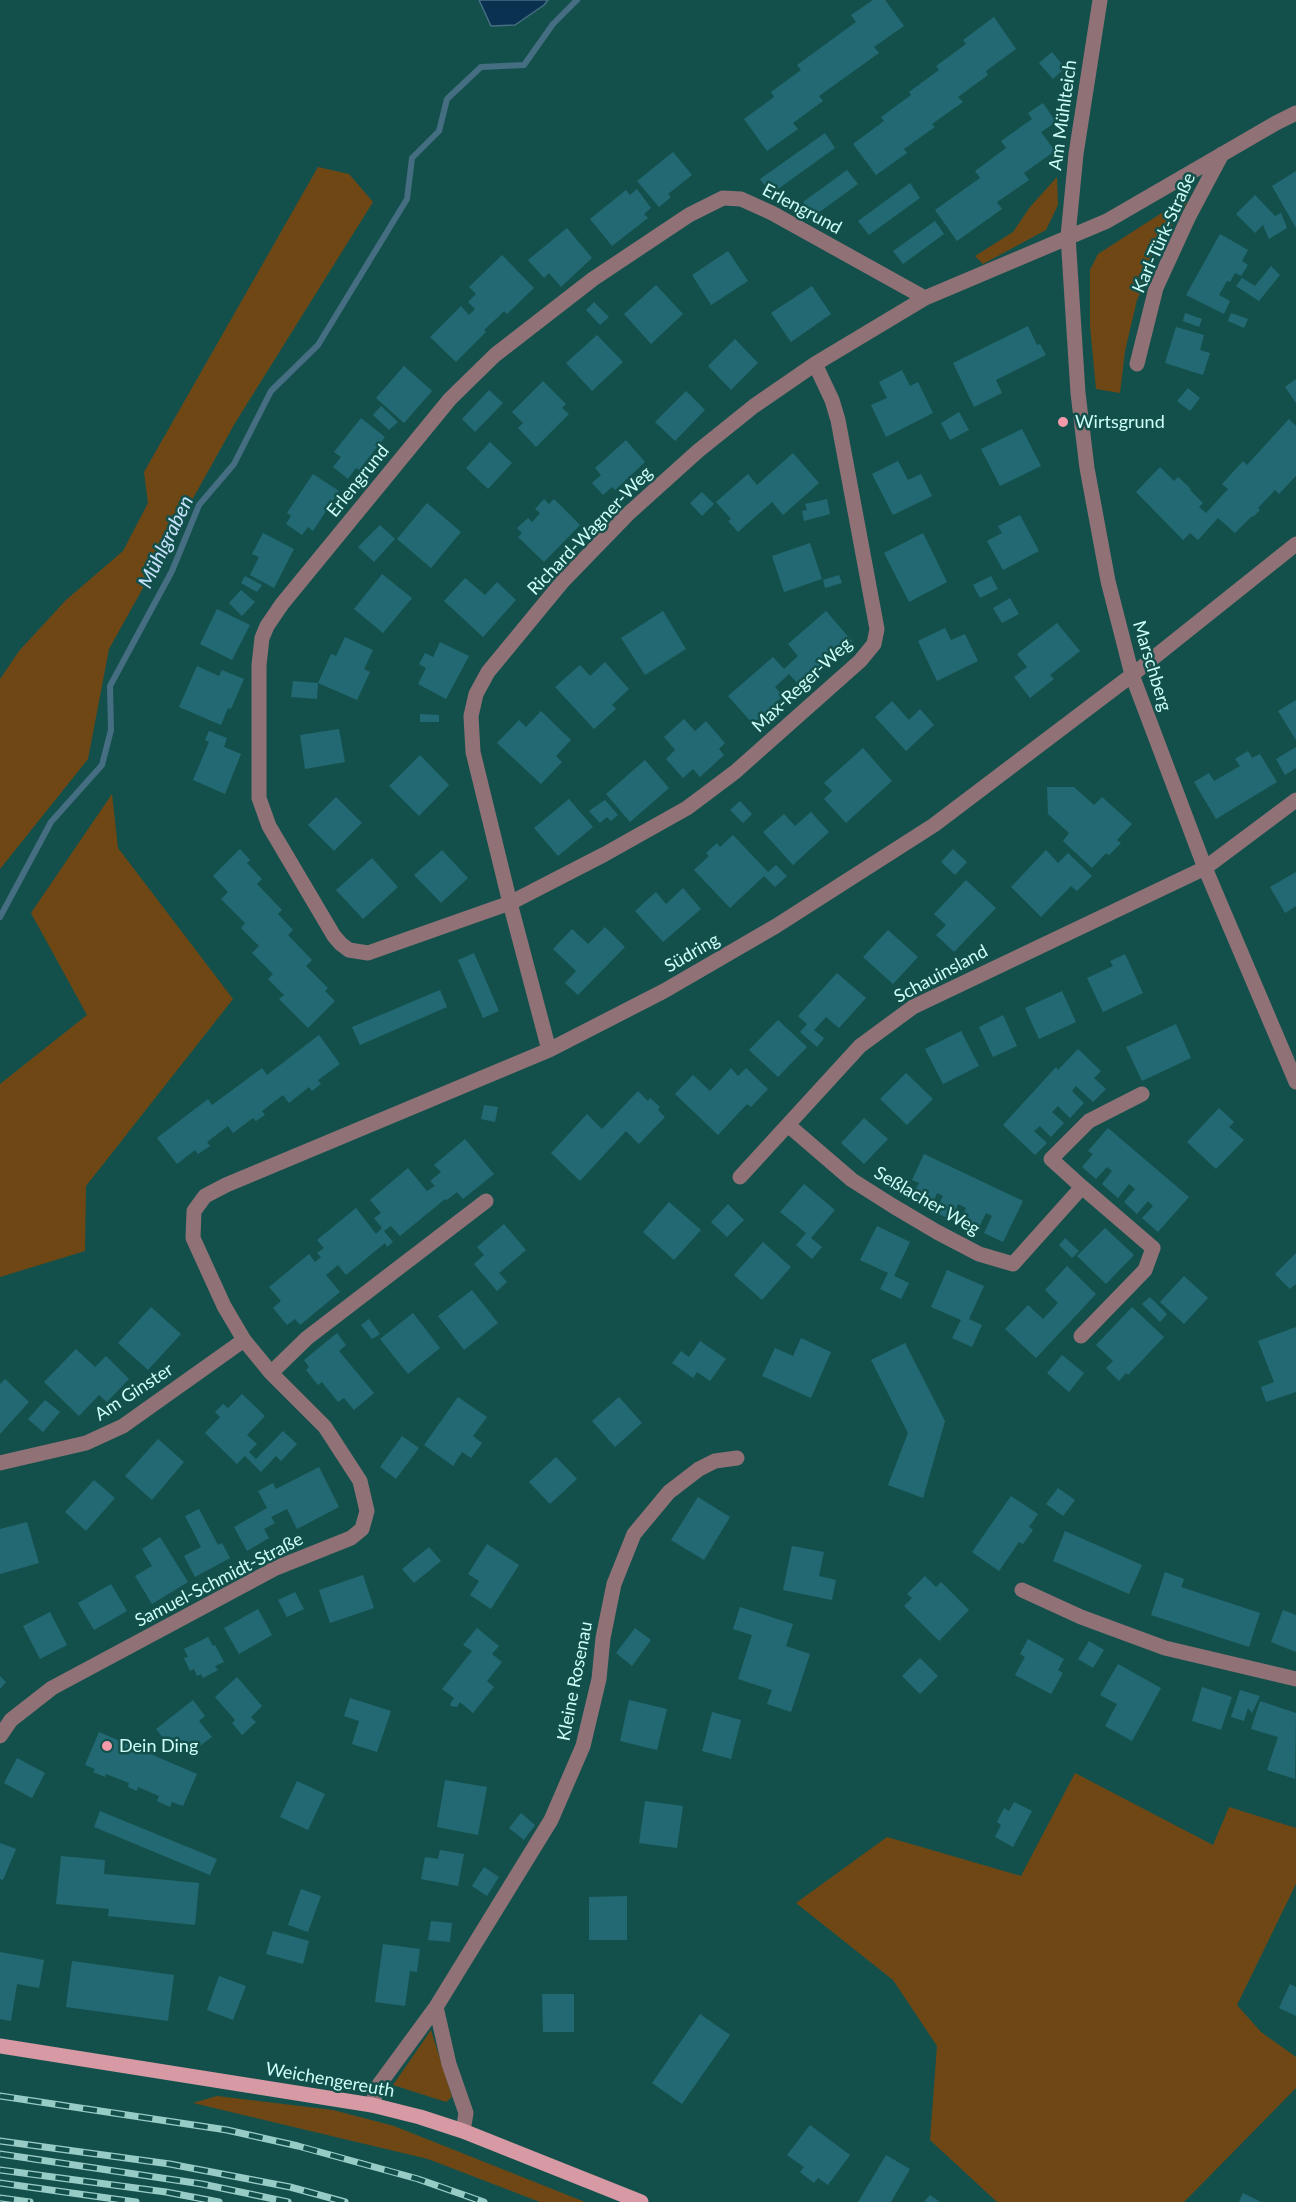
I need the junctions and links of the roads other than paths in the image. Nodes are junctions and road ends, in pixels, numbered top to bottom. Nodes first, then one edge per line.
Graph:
1 (1101, 0) edge
2 (1296, 113) edge
3 (1222, 154) junction
4 (1068, 236) junction
5 (925, 298) junction
6 (815, 364) junction
7 (1137, 364) dead end
8 (1296, 544) edge
9 (1132, 675) junction
10 (1296, 800) edge
11 (1205, 868) junction
12 (510, 903) junction
13 (549, 1050) junction
14 (1296, 1082) edge
15 (1142, 1094) dead end
16 (788, 1125) junction
17 (740, 1177) dead end
18 (226, 1185) joint
19 (1082, 1186) junction
20 (486, 1201) dead end
21 (1081, 1336) dead end
22 (244, 1340) junction
23 (271, 1373) junction
24 (737, 1458) dead end
25 (0, 1463) edge
26 (1022, 1590) dead end
27 (1296, 1679) edge
28 (0, 1736) edge
29 (436, 2007) junction
30 (0, 2046) edge
31 (372, 2105) junction
32 (463, 2132) junction
33 (641, 2202) edge

1 - 4 street, Am Mühlteich
2 - 3 street, Karl-Türk-Straße
3 - 4 street, Karl-Türk-Straße
3 - 7 street, Karl-Türk-Straße
4 - 5 street, Richard-Wagner-Weg
4 - 9 street, Marschberg
5 - 6 street, Richard-Wagner-Weg
5 - 12 street, Erlengrund
6 - 12 street, Richard-Wagner-Weg
6 - 12 street, Max-Reger-Weg
8 - 9 street
9 - 11 street, Marschberg
9 - 13 street, Südring
10 - 11 street, Schauinsland
11 - 14 street, Marschberg
11 - 16 street, Schauinsland
12 - 13 street, Richard-Wagner-Weg
13 - 18 street, Südring
15 - 19 street
16 - 17 street, Schauinsland
16 - 19 street, Seßlacher Weg
18 - 22 street, Samuel-Schmidt-Straße
19 - 21 street
20 - 23 street
22 - 23 street, Samuel-Schmidt-Straße
22 - 25 street, Am Ginster
23 - 28 street, Samuel-Schmidt-Straße
24 - 29 street, Kleine Rosenau
26 - 27 street
29 - 31 street, Kleine Rosenau
29 - 32 street
30 - 31 main road, Weichengereuth
31 - 32 main road, Weichengereuth
32 - 33 main road, Weichengereuth

